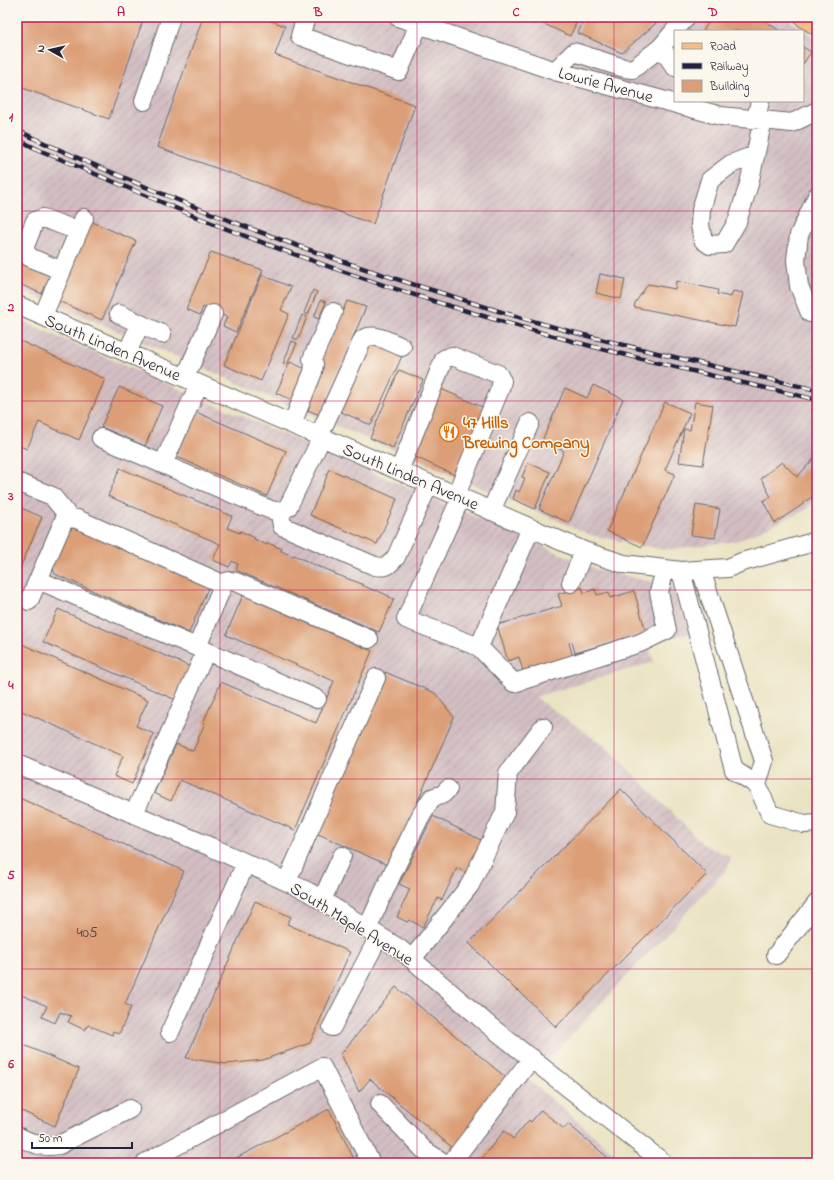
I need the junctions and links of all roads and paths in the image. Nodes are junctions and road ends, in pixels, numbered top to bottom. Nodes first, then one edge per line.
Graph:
1 (171, 17) edge
2 (306, 17) edge
3 (686, 17) edge
4 (806, 17) edge
5 (411, 20) edge
6 (817, 24) edge
7 (675, 30) edge
8 (674, 31) edge
9 (661, 47) junction
10 (674, 66) edge
11 (624, 68) junction
12 (556, 71) junction
13 (618, 88) junction
14 (144, 101) dead end
15 (674, 101) edge
16 (681, 102) edge
17 (760, 102) edge
18 (694, 105) edge
19 (817, 112) edge
20 (759, 119) junction
21 (756, 155) junction
22 (817, 196) edge
23 (62, 271) junction
24 (17, 305) edge
25 (817, 308) edge
26 (333, 312) dead end
27 (118, 314) dead end
28 (213, 314) dead end
29 (43, 316) junction
30 (140, 324) junction
31 (162, 334) dead end
32 (402, 347) dead end
33 (127, 353) junction
34 (192, 381) junction
35 (530, 423) dead end
36 (292, 424) junction
37 (321, 437) junction
38 (101, 438) dead end
39 (163, 464) junction
40 (399, 471) junction
41 (17, 482) edge
42 (429, 484) junction
43 (458, 496) junction
44 (491, 511) junction
45 (280, 512) junction
46 (70, 518) junction
47 (531, 528) junction
48 (817, 541) edge
49 (584, 551) junction
50 (701, 570) junction
51 (673, 571) junction
52 (38, 580) junction
53 (570, 583) dead end
54 (219, 584) junction
55 (29, 601) dead end
56 (370, 639) dead end
57 (479, 647) junction
58 (202, 649) junction
59 (376, 678) dead end
60 (317, 700) dead end
61 (543, 727) dead end
62 (17, 764) edge
63 (757, 785) junction
64 (448, 789) dead end
65 (134, 814) junction
66 (817, 823) edge
67 (342, 856) dead end
68 (246, 863) junction
69 (287, 881) junction
70 (322, 900) junction
71 (817, 903) edge
72 (373, 932) junction
73 (776, 956) dead end
74 (412, 959) junction
75 (332, 1027) dead end
76 (170, 1032) dead end
77 (532, 1058) junction
78 (380, 1104) dead end
79 (130, 1109) dead end
80 (17, 1136) edge
81 (146, 1163) edge
82 (371, 1163) edge
83 (444, 1163) edge
84 (451, 1163) edge
85 (663, 1163) edge

1 - 14 street
2 - 5 street
3 - 7 street
4 - 6 main road
5 - 12 street, Lowrie Avenue
8 - 9 street
9 - 10 street
9 - 11 street
11 - 12 street
11 - 13 street
12 - 13 street, Lowrie Avenue
13 - 15 street, Lowrie Avenue
16 - 18 street, Lowrie Avenue
17 - 20 street
18 - 20 street, Lowrie Avenue
19 - 20 street, Lowrie Avenue
20 - 21 street
21 - 21 street
22 - 25 street
23 - 23 street
23 - 29 street
24 - 29 street, South Linden Avenue
26 - 36 street
27 - 30 street
28 - 34 street
29 - 33 street, South Linden Avenue
30 - 31 street
30 - 33 street
32 - 37 street
33 - 34 street, South Linden Avenue
34 - 36 street, South Linden Avenue
34 - 39 street
35 - 44 street
36 - 37 street, South Linden Avenue
37 - 40 street, South Linden Avenue
37 - 45 street
38 - 39 street
39 - 45 street
40 - 42 street, South Linden Avenue
40 - 43 street
41 - 46 street
42 - 43 street, South Linden Avenue
42 - 45 street
43 - 44 street, South Linden Avenue
43 - 57 street
44 - 47 street, South Linden Avenue
46 - 52 street
46 - 54 street
47 - 49 street, South Linden Avenue
47 - 57 street
48 - 50 street, South Linden Avenue
49 - 51 street, South Linden Avenue
49 - 53 street
50 - 51 street, South Linden Avenue
50 - 63 street
51 - 57 street
51 - 63 street
52 - 55 street
52 - 58 street
54 - 56 street
54 - 58 street
58 - 60 street
58 - 65 street
59 - 69 street
61 - 74 street
62 - 65 street, South Maple Avenue
63 - 66 street
64 - 72 street
65 - 68 street, South Maple Avenue
67 - 70 street
68 - 69 street, South Maple Avenue
68 - 76 street
69 - 70 street, South Maple Avenue
70 - 72 street, South Maple Avenue
71 - 73 street
72 - 74 street, South Maple Avenue
72 - 75 street
74 - 77 street, South Maple Avenue
77 - 84 street
77 - 85 street, South Maple Avenue
78 - 83 street
79 - 80 street
81 - 82 street

